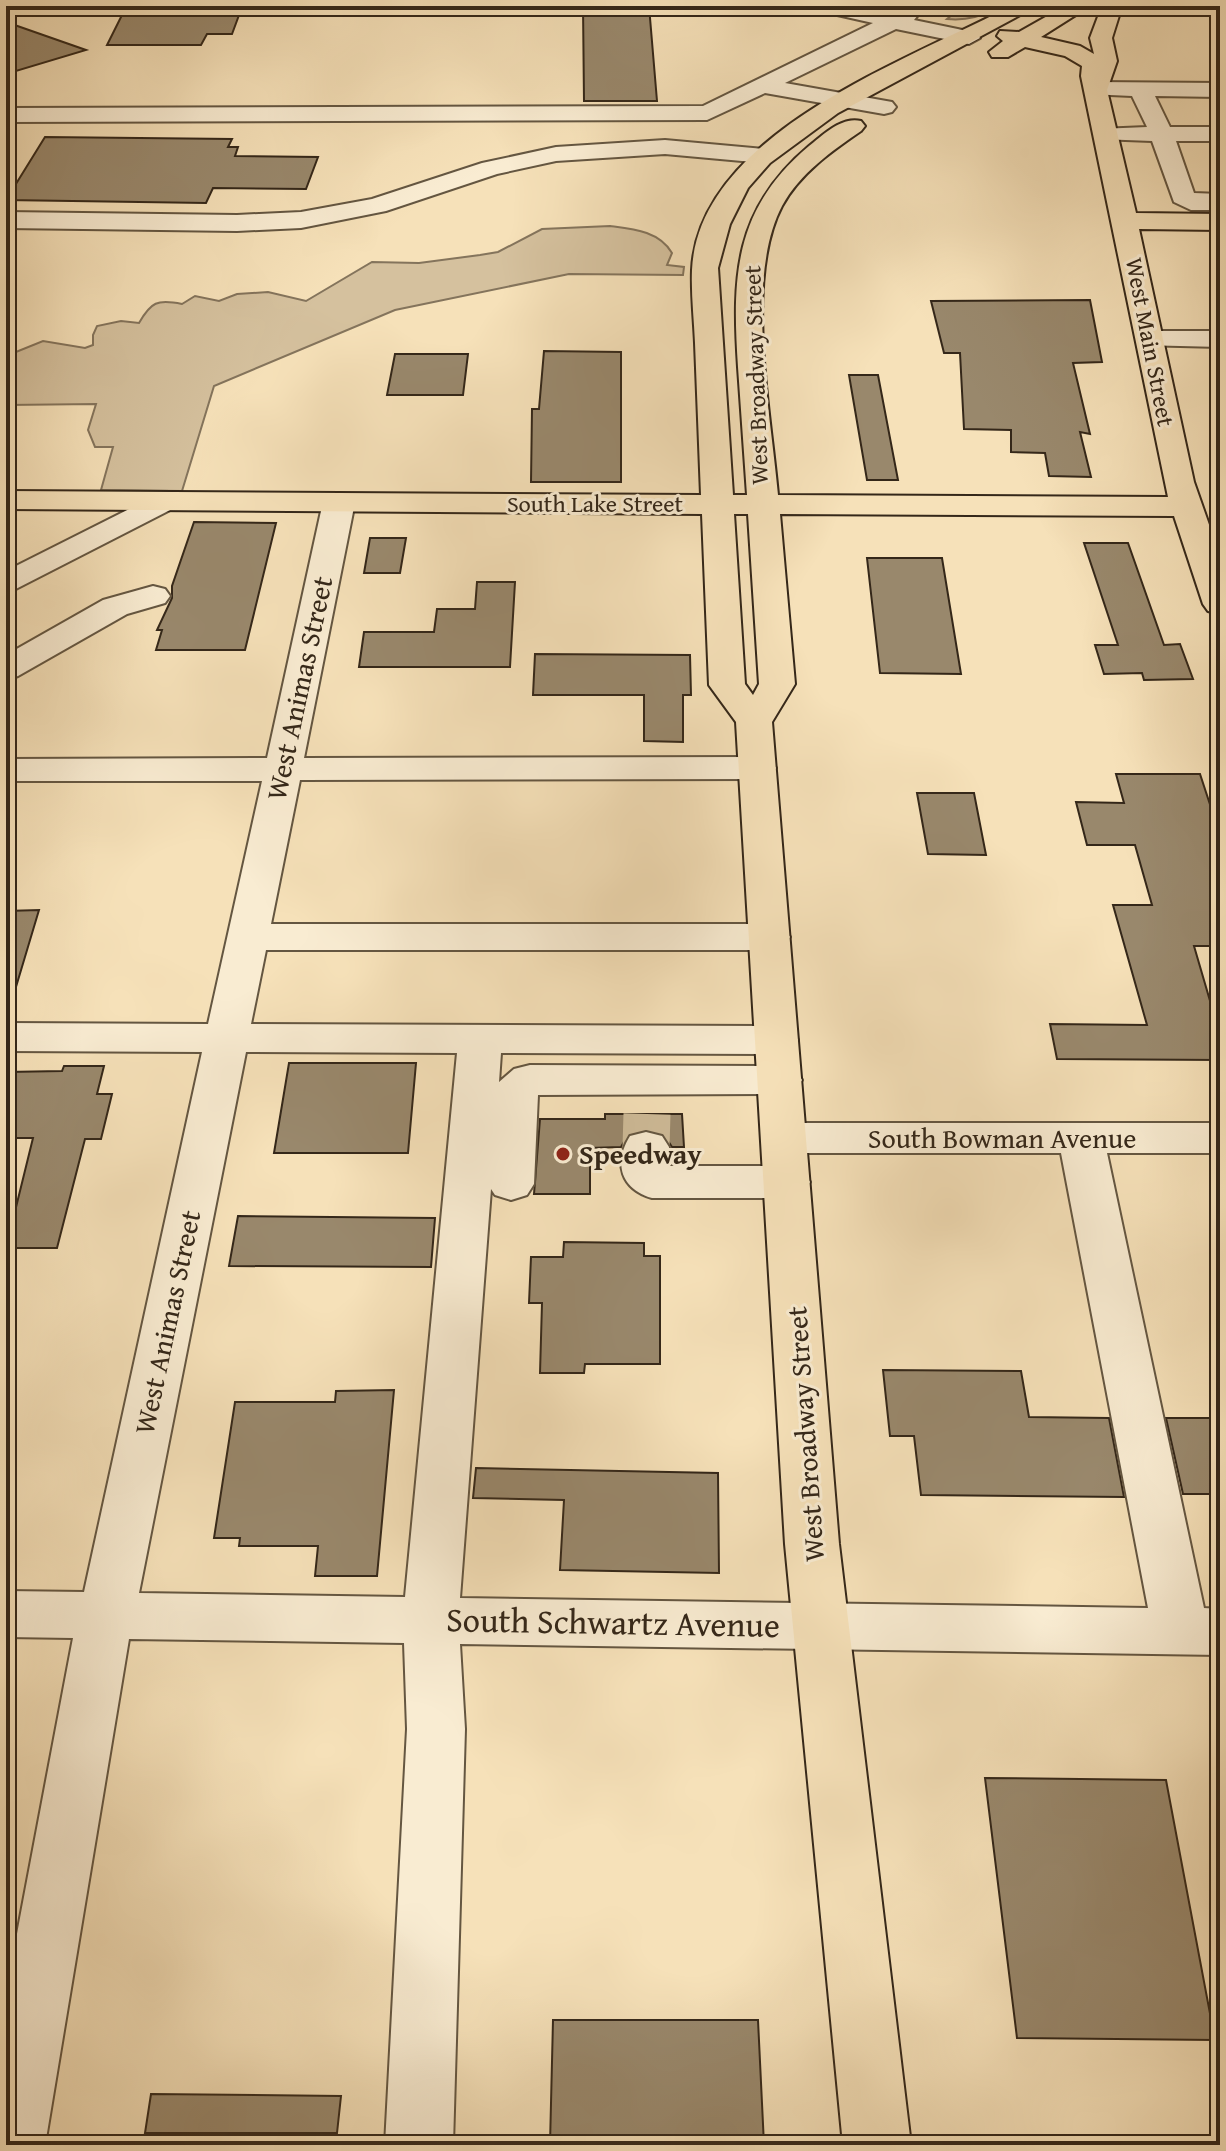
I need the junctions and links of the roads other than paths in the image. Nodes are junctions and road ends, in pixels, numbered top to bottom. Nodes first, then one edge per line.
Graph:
1 (822, 6) edge
2 (1027, 6) edge
3 (1080, 6) edge
4 (1112, 6) edge
5 (901, 18) junction
6 (1018, 43) junction
7 (976, 44) junction
8 (1094, 82) junction
9 (764, 85) junction
10 (1140, 89) junction
11 (1190, 89) junction
12 (1220, 90) edge
13 (848, 99) junction
14 (895, 102) joint
15 (6, 115) edge
16 (1218, 134) edge
17 (1109, 142) junction
18 (1165, 143) junction
19 (764, 156) junction
20 (1220, 202) edge
21 (6, 220) edge
22 (1125, 221) junction
23 (1220, 222) edge
24 (1150, 339) junction
25 (1220, 339) edge
26 (6, 500) edge
27 (163, 501) junction
28 (339, 502) junction
29 (719, 504) junction
30 (761, 504) junction
31 (1185, 507) junction
32 (6, 584) edge
33 (153, 596) dead end
34 (1220, 604) edge
35 (6, 669) edge
36 (756, 745) junction
37 (6, 770) edge
38 (281, 771) junction
39 (247, 937) junction
40 (769, 937) junction
41 (6, 1037) edge
42 (226, 1039) junction
43 (480, 1040) junction
44 (778, 1060) junction
45 (646, 1114) junction
46 (1081, 1138) junction
47 (1220, 1138) edge
48 (785, 1160) junction
49 (511, 1184) dead end
50 (6, 1614) edge
51 (107, 1615) junction
52 (431, 1618) junction
53 (821, 1628) junction
54 (1200, 1632) edge
55 (11, 2145) edge
56 (419, 2145) edge
57 (877, 2145) edge

1 - 5 street
2 - 7 main road, West Broadway Street
3 - 6 main road, West Broadway Street
4 - 8 main road
5 - 7 street
5 - 9 street
6 - 7 main road, West Broadway Street
6 - 8 main road
7 - 13 main road, West Broadway Street
8 - 10 street
8 - 17 main road, West Main Street
9 - 13 street
9 - 15 street
10 - 11 street
10 - 18 street
11 - 12 street
11 - 16 street
13 - 14 street
13 - 19 main road, West Broadway Street
14 - 30 main road, West Broadway Street
16 - 18 street
17 - 18 street
17 - 22 main road, West Main Street
18 - 20 street
19 - 21 street
19 - 29 main road, West Broadway Street
22 - 23 main road
22 - 24 main road, West Main Street
24 - 25 street
24 - 31 main road, West Main Street
26 - 27 main road, South Lake Street
27 - 28 main road, South Lake Street
27 - 32 street
28 - 29 main road, South Lake Street
28 - 38 street, West Animas Street
29 - 30 main road, South Lake Street
29 - 36 main road, West Broadway Street
30 - 31 main road, South Lake Street
30 - 36 main road, West Broadway Street
31 - 34 main road, West Main Street
33 - 35 street
36 - 38 street
36 - 40 main road, West Broadway Street
37 - 38 street
38 - 39 street, West Animas Street
39 - 40 street
39 - 42 street, West Animas Street
40 - 44 main road, West Broadway Street
41 - 42 street
42 - 43 street
42 - 51 street, West Animas Street
43 - 44 street
43 - 52 street
44 - 45 street
44 - 48 main road, West Broadway Street
45 - 48 street, South Bowman Avenue
45 - 49 street
46 - 47 street, South Bowman Avenue
46 - 48 street, South Bowman Avenue
46 - 54 street
48 - 53 main road, West Broadway Street
50 - 51 street, South Schwartz Avenue
51 - 52 street, South Schwartz Avenue
51 - 55 street, West Animas Street
52 - 53 street, South Schwartz Avenue
52 - 56 street
53 - 54 street, South Schwartz Avenue
53 - 57 main road, West Broadway Street

